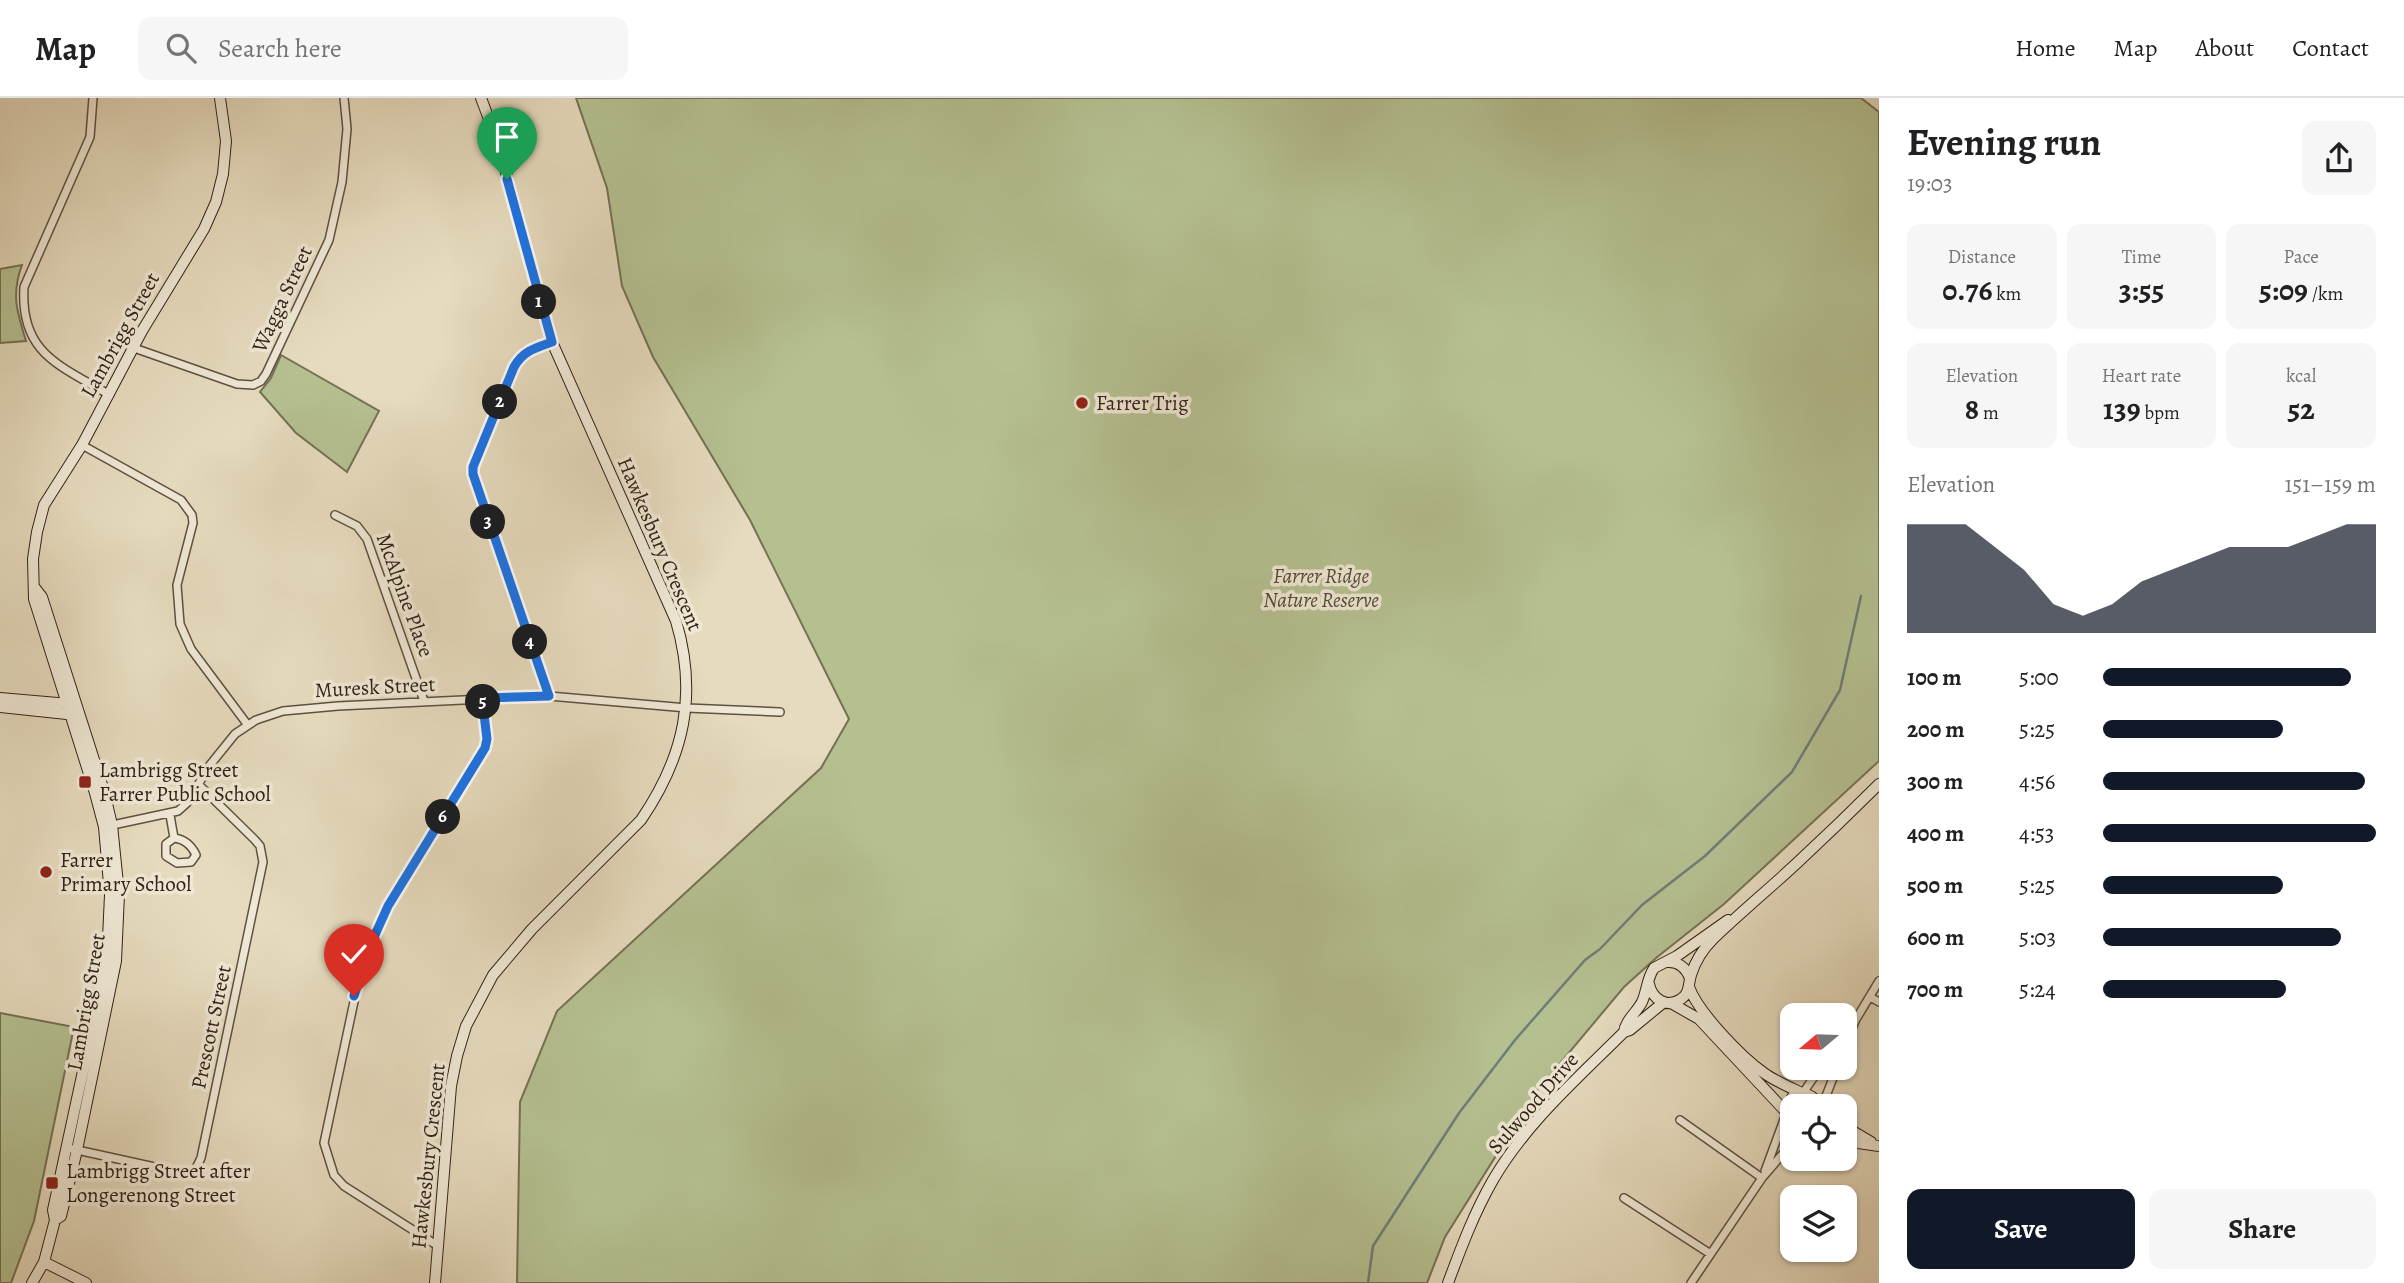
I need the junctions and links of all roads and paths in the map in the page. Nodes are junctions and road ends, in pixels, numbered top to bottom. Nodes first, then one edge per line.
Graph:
1 (93, 98) edge
2 (220, 98) edge
3 (344, 98) edge
4 (481, 98) edge
5 (552, 342) junction
6 (134, 348) junction
7 (108, 394) junction
8 (82, 445) junction
9 (335, 515) dead end
10 (549, 696) junction
11 (0, 698) edge
12 (482, 698) junction
13 (424, 701) junction
14 (0, 707) edge
15 (687, 708) junction
16 (73, 709) junction
17 (780, 712) dead end
18 (247, 724) junction
19 (1879, 784) edge
20 (199, 785) junction
21 (170, 815) junction
22 (108, 826) junction
23 (174, 838) junction
24 (1737, 915) junction
25 (1664, 962) junction
26 (1879, 981) edge
27 (1689, 983) junction
28 (1648, 984) junction
29 (1870, 997) junction
30 (1879, 1002) edge
31 (1667, 1003) junction
32 (1857, 1018) edge
33 (1624, 1032) junction
34 (1811, 1080) edge
35 (1802, 1093) joint
36 (1780, 1107) edge
37 (1680, 1120) dead end
38 (1780, 1129) edge
39 (1857, 1134) edge
40 (1857, 1143) edge
41 (1876, 1145) edge
42 (73, 1149) junction
43 (1780, 1157) edge
44 (1762, 1178) junction
45 (1624, 1198) dead end
46 (438, 1246) junction
47 (1709, 1253) junction
48 (44, 1262) junction
49 (32, 1283) edge
50 (86, 1283) edge
51 (435, 1283) edge
52 (1448, 1283) edge
53 (1691, 1283) edge

1 - 7 street
2 - 6 street, Lambrigg Street
3 - 6 street, Wagga Street
4 - 5 street, Hawkesbury Crescent
5 - 10 street
5 - 15 street, Hawkesbury Crescent
6 - 7 street, Lambrigg Street
7 - 8 street, Lambrigg Street
8 - 16 street, Lambrigg Street
8 - 18 street
9 - 13 street, McAlpine Place
10 - 12 street, Muresk Street
10 - 15 street, Muresk Street
11 - 16 street
12 - 13 street, Muresk Street
12 - 46 street
13 - 18 street, Muresk Street
14 - 16 street
15 - 17 street, Muresk Street
15 - 46 street, Hawkesbury Crescent
16 - 22 street, Lambrigg Street
18 - 20 street, Muresk Street
19 - 24 street, Sulwood Drive
20 - 21 street, Muresk Street
20 - 42 street, Prescott Street
21 - 22 street
21 - 23 street
22 - 42 street, Lambrigg Street
23 - 23 street
24 - 25 street, Sulwood Drive
24 - 27 street, Sulwood Drive
25 - 27 street
25 - 28 street, Sulwood Drive
26 - 29 street
27 - 31 street, Sulwood Drive
27 - 35 street
28 - 31 street
28 - 33 street, Sulwood Drive
29 - 30 street
29 - 32 street
31 - 33 street, Sulwood Drive
31 - 36 street
33 - 52 street, Sulwood Drive
34 - 35 street
37 - 44 street
38 - 44 street
39 - 41 street
40 - 41 street
42 - 48 street, Lambrigg Street
43 - 44 street
44 - 47 street
45 - 47 street
46 - 51 street, Hawkesbury Crescent
47 - 53 street
48 - 49 street, Lambrigg Street
48 - 50 street

